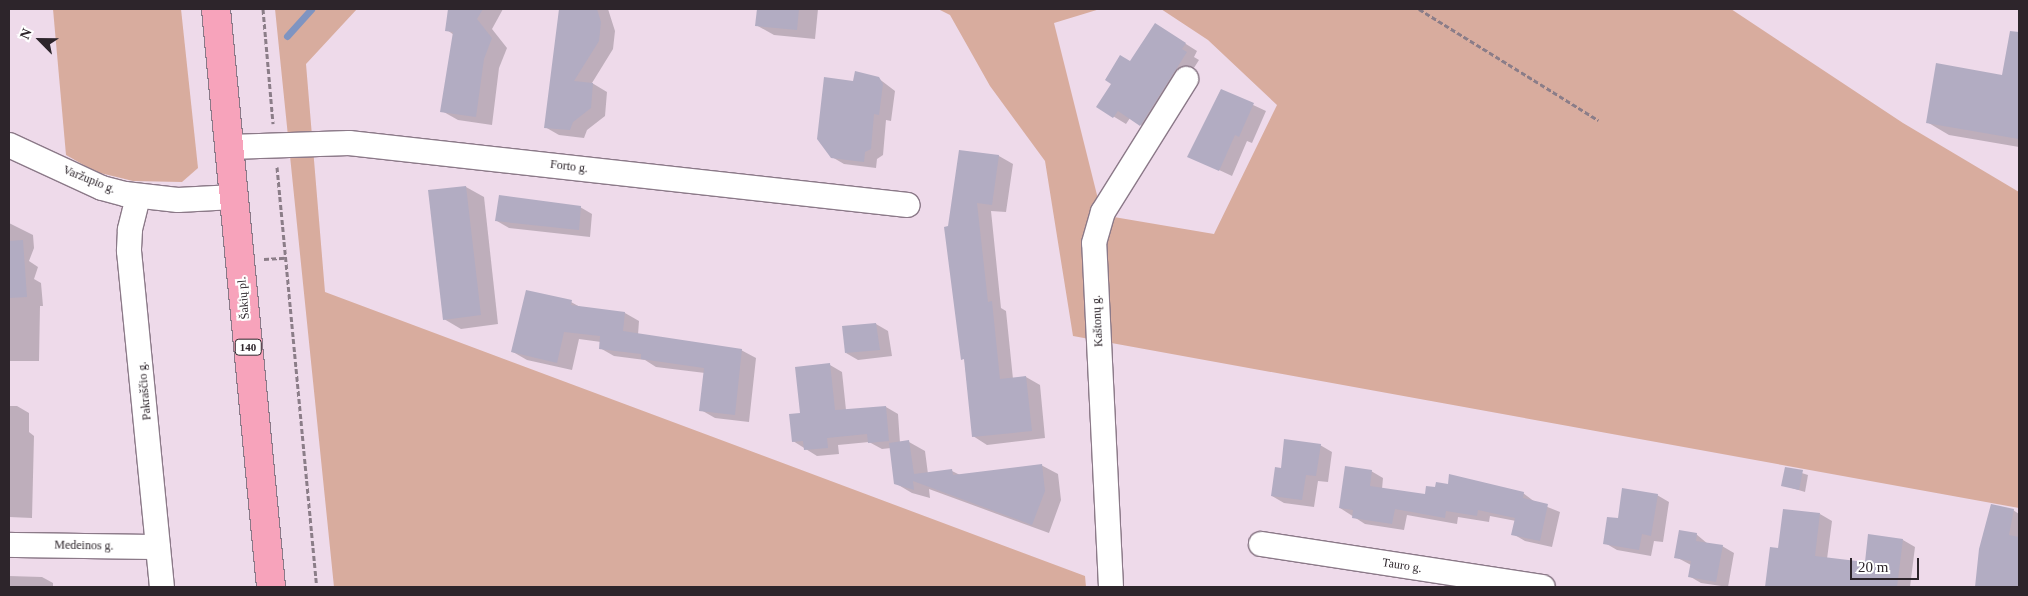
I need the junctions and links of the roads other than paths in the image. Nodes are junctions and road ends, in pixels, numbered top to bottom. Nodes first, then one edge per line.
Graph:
1 (216, 9) edge
2 (1186, 79) dead end
3 (9, 145) edge
4 (230, 147) junction
5 (138, 196) junction
6 (234, 197) junction
7 (908, 205) dead end
8 (1261, 544) dead end
9 (9, 545) edge
10 (158, 547) junction
11 (162, 587) edge
12 (271, 587) edge
13 (1111, 587) edge
14 (1543, 587) edge

1 - 4 main road, Šakių pl. / 140
2 - 13 street, Kaštonų g.
3 - 5 street, Varžupio g.
4 - 6 main road, Šakių pl. / 140
4 - 7 street, Forto g.
5 - 6 street, Varžupio g.
5 - 10 street, Pakraščio g.
6 - 12 main road, Šakių pl. / 140
8 - 14 street, Tauro g.
9 - 10 street, Medeinos g.
10 - 11 street, Pakraščio g.

